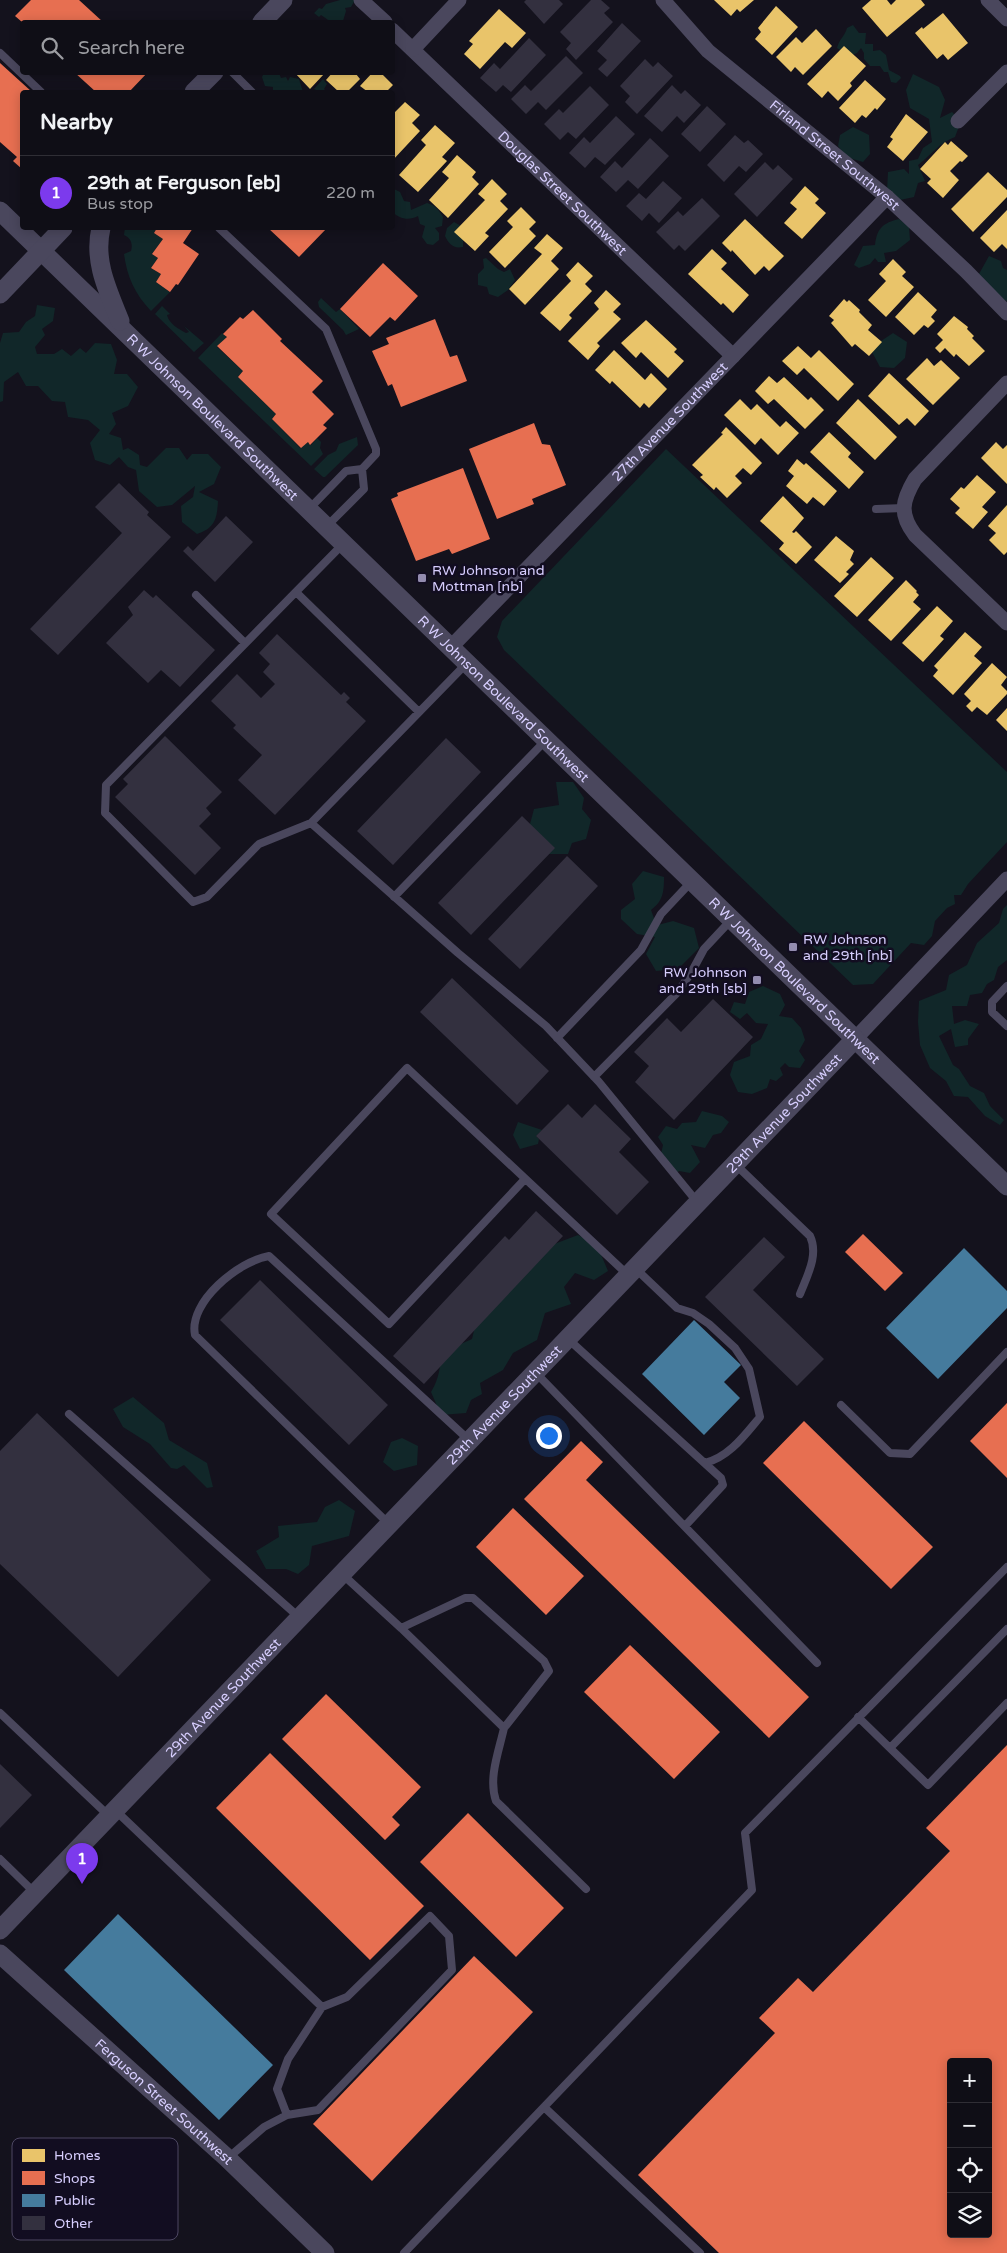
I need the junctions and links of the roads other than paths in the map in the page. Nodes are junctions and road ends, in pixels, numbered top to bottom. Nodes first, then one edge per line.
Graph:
1 (283, 0) edge
2 (361, 0) edge
3 (459, 0) edge
4 (663, 0) edge
5 (988, 0) edge
6 (1007, 19) edge
7 (264, 20) edge
8 (383, 20) edge
9 (395, 33) edge
10 (412, 49) junction
11 (0, 53) edge
12 (20, 72) edge
13 (1007, 72) edge
14 (23, 75) edge
15 (211, 75) edge
16 (235, 75) edge
17 (39, 90) edge
18 (196, 90) edge
19 (250, 90) edge
20 (958, 121) dead end
21 (887, 197) junction
22 (0, 211) edge
23 (20, 230) edge
24 (20, 230) edge
25 (61, 230) edge
26 (101, 230) edge
27 (221, 230) edge
28 (42, 250) junction
29 (0, 294) edge
30 (1007, 313) edge
31 (124, 329) junction
32 (733, 356) junction
33 (1007, 383) edge
34 (362, 469) junction
35 (904, 508) junction
36 (309, 509) junction
37 (876, 509) dead end
38 (327, 526) junction
39 (344, 543) junction
40 (296, 592) junction
41 (196, 595) dead end
42 (1007, 623) edge
43 (246, 643) junction
44 (451, 647) junction
45 (467, 662) junction
46 (419, 712) junction
47 (546, 739) junction
48 (311, 823) junction
49 (1007, 879) edge
50 (692, 881) junction
51 (394, 897) junction
52 (732, 919) junction
53 (1007, 986) edge
54 (1007, 1026) edge
55 (557, 1038) junction
56 (855, 1039) junction
57 (594, 1077) junction
58 (735, 1164) junction
59 (525, 1179) junction
60 (1007, 1186) edge
61 (698, 1203) junction
62 (631, 1271) junction
63 (800, 1294) dead end
64 (568, 1339) junction
65 (1007, 1352) edge
66 (535, 1372) junction
67 (841, 1405) dead end
68 (69, 1414) dead end
69 (470, 1441) junction
70 (705, 1463) junction
71 (390, 1525) junction
72 (685, 1526) junction
73 (1007, 1567) edge
74 (342, 1574) junction
75 (300, 1618) junction
76 (401, 1628) junction
77 (1007, 1629) edge
78 (817, 1663) dead end
79 (1007, 1703) edge
80 (0, 1712) edge
81 (858, 1717) junction
82 (504, 1728) junction
83 (890, 1748) junction
84 (112, 1813) junction
85 (0, 1860) edge
86 (586, 1889) dead end
87 (35, 1894) junction
88 (0, 1930) edge
89 (0, 1954) edge
90 (322, 2007) junction
91 (544, 2107) junction
92 (287, 2115) junction
93 (227, 2158) junction
94 (325, 2253) edge
95 (404, 2253) edge
96 (700, 2253) edge

1 - 7 street
2 - 8 street
3 - 10 street
4 - 21 street, Firland Street Southwest
5 - 6 street
9 - 10 street, Douglas Street Southwest
10 - 32 street, Douglas Street Southwest
11 - 12 lane
13 - 20 street
14 - 17 lane
15 - 18 street
16 - 19 lane
21 - 30 street, Firland Street Southwest
21 - 32 street, 27th Avenue Southwest
22 - 24 street, R W Johnson Boulevard Southwest
23 - 28 street, R W Johnson Boulevard Southwest
25 - 28 street
26 - 31 street
27 - 34 lane
28 - 29 street
28 - 31 street, R W Johnson Boulevard Southwest
31 - 36 street, R W Johnson Boulevard Southwest
32 - 44 street, 27th Avenue Southwest
33 - 35 street
34 - 36 lane
34 - 38 lane
35 - 37 lane
35 - 42 street
36 - 38 street, R W Johnson Boulevard Southwest
38 - 39 street, R W Johnson Boulevard Southwest
39 - 40 lane
39 - 44 street, R W Johnson Boulevard Southwest
40 - 43 lane
40 - 46 lane
41 - 43 lane
43 - 48 lane
44 - 45 street, R W Johnson Boulevard Southwest
45 - 46 lane
45 - 47 street, R W Johnson Boulevard Southwest
46 - 48 lane
47 - 50 street, R W Johnson Boulevard Southwest
47 - 51 lane
48 - 51 lane
49 - 56 street, 29th Avenue Southwest
50 - 52 street, R W Johnson Boulevard Southwest
50 - 55 lane
51 - 55 lane
52 - 56 street, R W Johnson Boulevard Southwest
52 - 57 lane
53 - 54 lane
55 - 57 lane
56 - 58 street, 29th Avenue Southwest
56 - 60 street, R W Johnson Boulevard Southwest
57 - 61 lane
58 - 61 street, 29th Avenue Southwest
58 - 63 lane
59 - 59 lane
59 - 62 lane
61 - 62 street, 29th Avenue Southwest
62 - 64 street, 29th Avenue Southwest
62 - 70 lane
64 - 66 street, 29th Avenue Southwest
64 - 70 lane
65 - 67 lane
66 - 69 street, 29th Avenue Southwest
66 - 72 lane
68 - 75 lane
69 - 71 street, 29th Avenue Southwest
69 - 71 lane
70 - 72 lane
71 - 74 street, 29th Avenue Southwest
72 - 78 lane
73 - 81 lane
74 - 75 street, 29th Avenue Southwest
74 - 76 lane
75 - 84 street, 29th Avenue Southwest
76 - 82 lane
76 - 82 lane
77 - 83 lane
79 - 83 lane
80 - 84 lane
81 - 83 lane
81 - 91 lane
82 - 86 lane
84 - 87 street, 29th Avenue Southwest
84 - 90 lane
85 - 87 lane
87 - 88 street, 29th Avenue Southwest
89 - 93 street, Ferguson Street Southwest
90 - 92 lane
90 - 92 lane
91 - 95 lane
91 - 96 lane
92 - 93 lane
93 - 94 street, Ferguson Street Southwest

